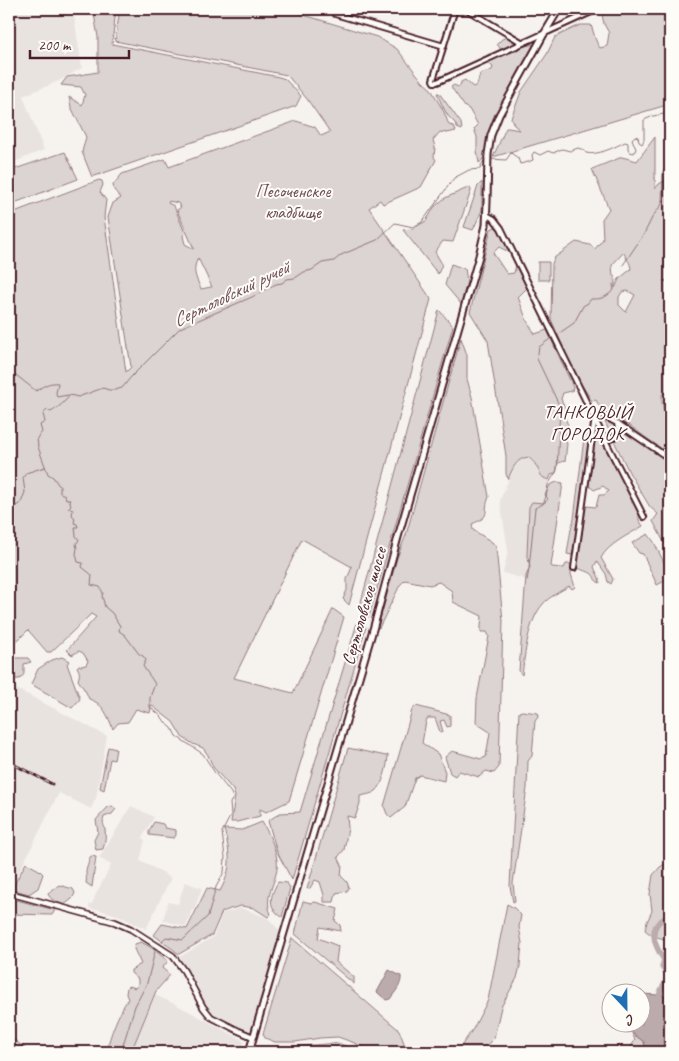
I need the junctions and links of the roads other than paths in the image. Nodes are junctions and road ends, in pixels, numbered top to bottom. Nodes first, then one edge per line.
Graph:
1 (335, 9) edge
2 (455, 9) edge
3 (466, 9) edge
4 (559, 9) edge
5 (596, 9) edge
6 (544, 34) junction
7 (523, 43) junction
8 (444, 46) junction
9 (487, 215) junction
10 (594, 415) junction
11 (617, 424) junction
12 (605, 440) junction
13 (670, 459) edge
14 (644, 517) dead end
15 (574, 568) dead end
16 (9, 893) edge
17 (253, 1037) junction
18 (249, 1052) edge

1 - 8 street
2 - 8 street
3 - 7 street
4 - 6 main road, Сертоловское шоссе
5 - 6 street
6 - 7 street
6 - 9 main road, Сертоловское шоссе
7 - 8 street
9 - 10 street
9 - 17 main road, Сертоловское шоссе
10 - 11 street
10 - 12 street
10 - 15 street
11 - 12 street
11 - 13 street
12 - 14 street
16 - 17 street
17 - 18 main road, Сертоловское шоссе

